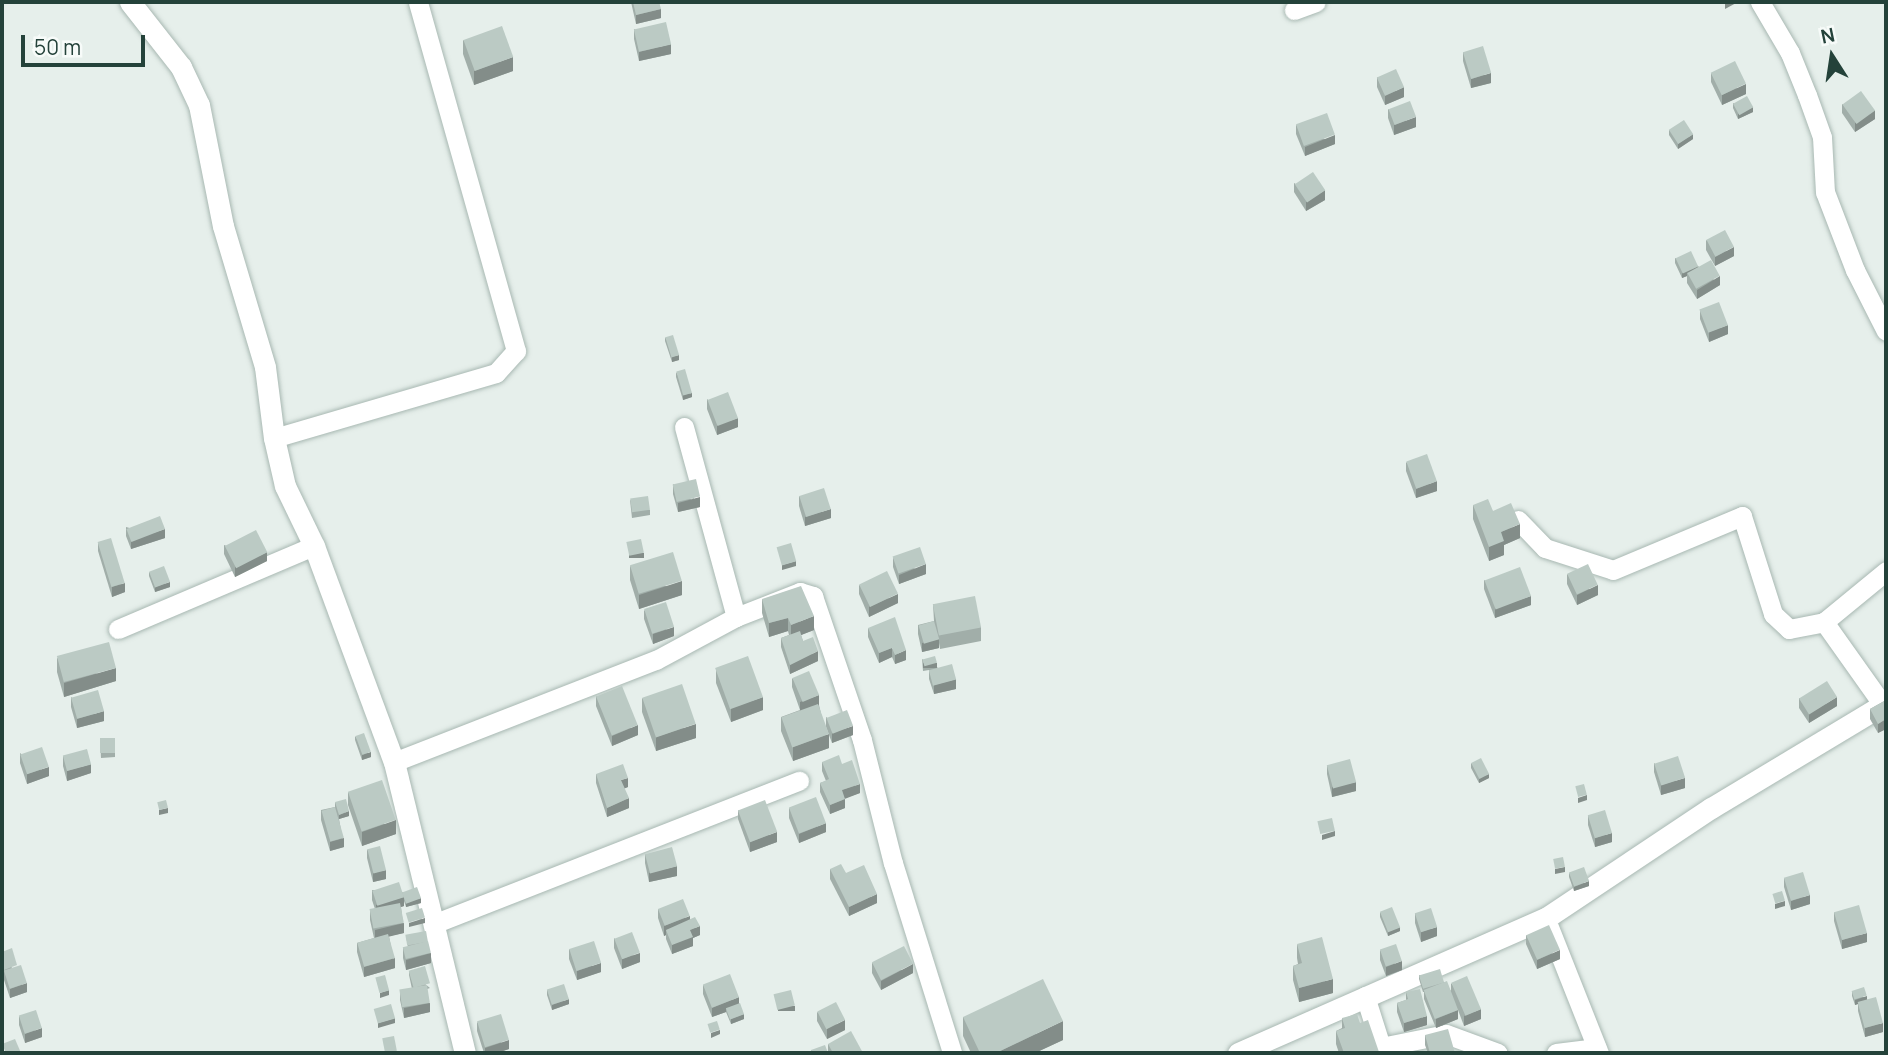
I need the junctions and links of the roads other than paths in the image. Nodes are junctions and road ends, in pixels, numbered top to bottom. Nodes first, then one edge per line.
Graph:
1 (130, 2) edge
2 (418, 2) edge
3 (1316, 2) edge
4 (1760, 2) edge
5 (1294, 10) dead end
6 (1886, 331) edge
7 (684, 426) dead end
8 (274, 438) junction
9 (1518, 520) edge
10 (314, 546) junction
11 (1886, 571) edge
12 (736, 617) junction
13 (1824, 622) junction
14 (118, 629) dead end
15 (1885, 704) edge
16 (394, 762) junction
17 (799, 781) dead end
18 (1546, 918) junction
19 (436, 923) junction
20 (1365, 996) junction
21 (1382, 1050) edge
22 (1598, 1051) edge
23 (465, 1053) edge
24 (952, 1053) edge
25 (1238, 1053) edge
26 (1498, 1053) edge
27 (1556, 1053) edge

1 - 8 street
2 - 8 street
3 - 5 street
4 - 6 street
7 - 12 street
8 - 10 street
9 - 13 street
10 - 14 street
10 - 16 street
11 - 13 street
12 - 16 street
12 - 24 street
13 - 15 street
15 - 18 street
16 - 19 street
17 - 19 street
18 - 20 street
18 - 22 street
19 - 23 street
20 - 21 street
20 - 25 street
21 - 26 street
22 - 27 street

